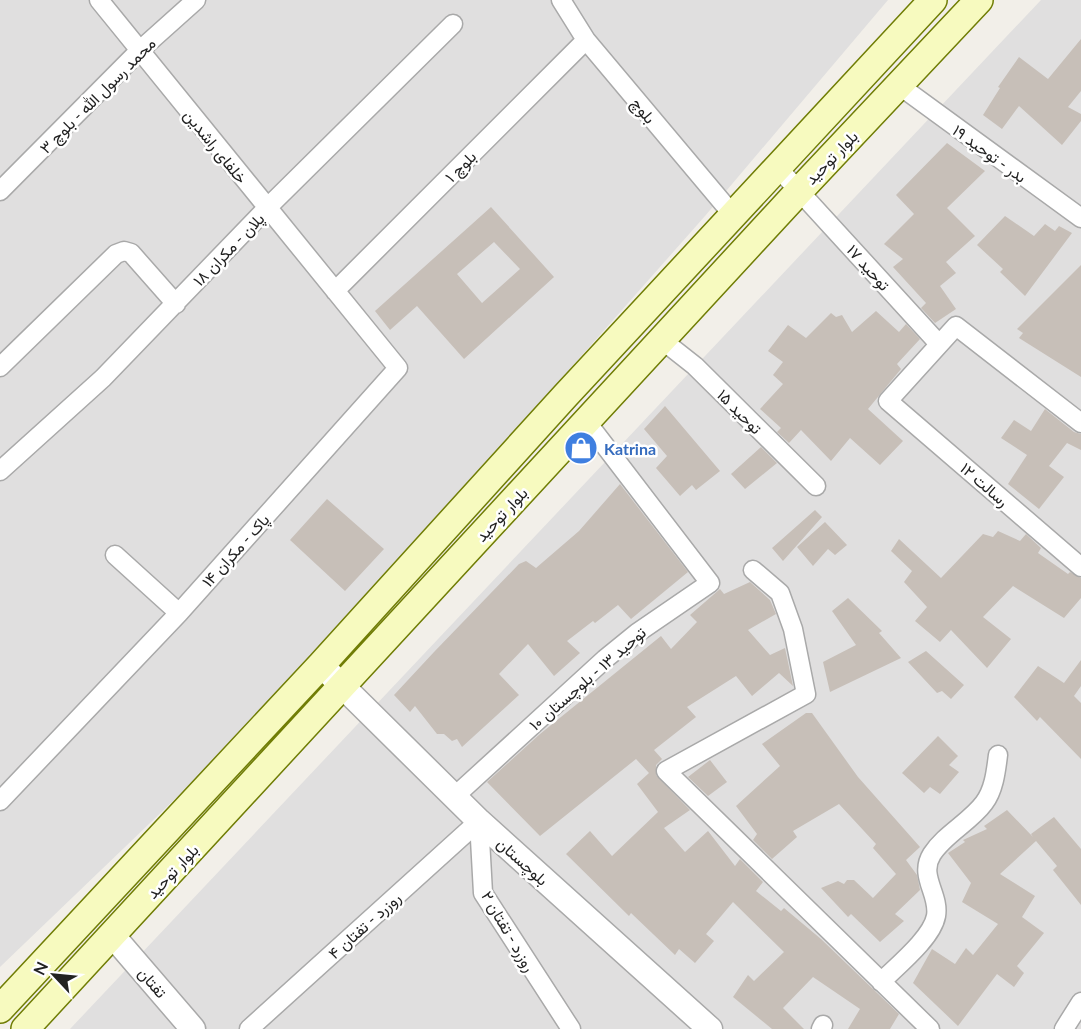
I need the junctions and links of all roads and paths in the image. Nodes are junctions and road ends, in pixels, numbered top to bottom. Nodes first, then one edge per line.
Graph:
1 (99, 0) edge
2 (196, 0) edge
3 (561, 0) edge
4 (933, 0) edge
5 (979, 0) edge
6 (453, 24) dead end
7 (586, 40) junction
8 (139, 51) junction
9 (900, 86) junction
10 (778, 168) junction
11 (800, 190) junction
12 (0, 191) edge
13 (267, 208) junction
14 (733, 215) junction
15 (1081, 218) edge
16 (335, 291) junction
17 (176, 304) junction
18 (662, 340) junction
19 (939, 344) junction
20 (0, 367) edge
21 (586, 422) junction
22 (1081, 423) edge
23 (0, 471) edge
24 (816, 486) dead end
25 (115, 555) dead end
26 (1081, 567) edge
27 (753, 570) dead end
28 (179, 613) junction
29 (321, 665) junction
30 (342, 686) junction
31 (998, 755) dead end
32 (454, 797) junction
33 (0, 801) edge
34 (478, 821) junction
35 (113, 936) junction
36 (881, 982) junction
37 (1081, 1002) edge
38 (0, 1009) edge
39 (25, 1029) edge
40 (193, 1029) edge
41 (249, 1029) edge
42 (571, 1029) edge
43 (710, 1029) edge
44 (930, 1029) edge
45 (1064, 1029) edge

1 - 8 street, خلفای راشدین
2 - 8 street, محمد رسول الله - بلوچ ۳
3 - 7 street, بلوچ
4 - 10 main road, بلوار توحید
5 - 9 main road, بلوار توحید
6 - 13 street, پلان - مکران ۱۸
7 - 14 street, بلوچ
7 - 16 street, بلوچ ۱
8 - 12 street, محمد رسول الله - بلوچ ۳
8 - 13 street, خلفای راشدین
9 - 11 main road, بلوار توحید
9 - 15 street, بدر - توحید ۱۹
10 - 11 street, توحید ۱۷
10 - 14 main road, بلوار توحید
11 - 18 main road, بلوار توحید
11 - 19 street, توحید ۱۷
13 - 16 street, خلفای راشدین
13 - 17 street, پلان - مکران ۱۸
14 - 29 main road, بلوار توحید
16 - 28 street, پاک - مکران ۱۴
17 - 20 street
17 - 23 street, پلان - مکران ۱۸
18 - 21 main road, بلوار توحید
18 - 24 street, توحید ۱۵
19 - 22 street
19 - 26 street, رسالت ۱۲
21 - 30 main road, بلوار توحید
21 - 32 street, توحید ۱۳ - بلوچستان ۱۰
25 - 28 street
27 - 36 street
28 - 33 street, پاک - مکران ۱۴
29 - 30 street, بلوچستان
29 - 38 main road, بلوار توحید
30 - 32 street, بلوچستان
30 - 35 main road, بلوار توحید
31 - 36 street
32 - 34 street, بلوچستان
34 - 41 street, روزرد - تفتان ۴
34 - 42 street, روزرد - تفتان ۲
34 - 43 street, بلوچستان
35 - 39 main road, بلوار توحید
35 - 40 street, تفتان
36 - 44 street
37 - 45 street

